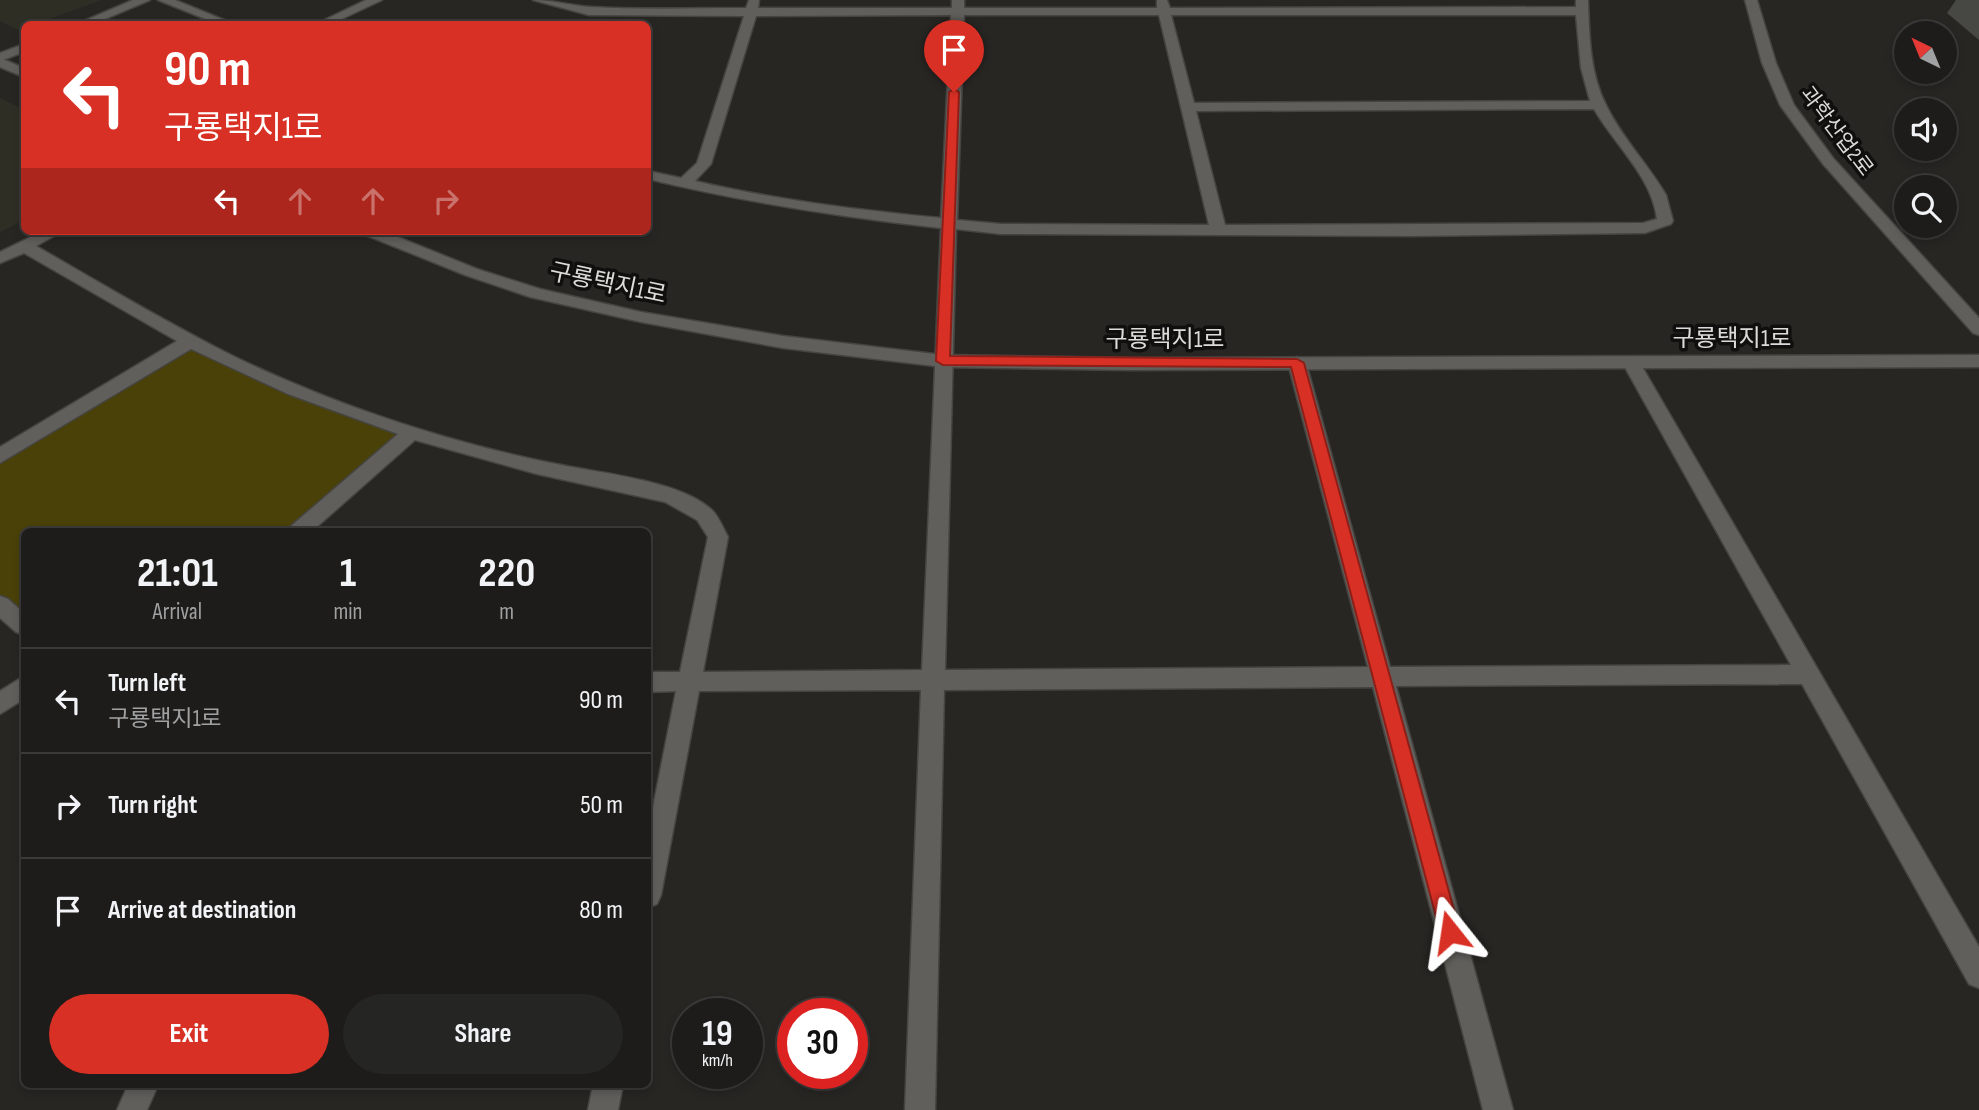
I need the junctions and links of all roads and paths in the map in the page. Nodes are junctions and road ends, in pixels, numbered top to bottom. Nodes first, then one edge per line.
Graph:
1 (144, 0) edge
2 (164, 0) edge
3 (376, 0) edge
4 (540, 0) edge
5 (1751, 0) edge
6 (752, 6) edge
7 (1163, 6) edge
8 (1582, 6) edge
9 (958, 7) edge
10 (91, 21) edge
11 (220, 21) edge
12 (329, 21) edge
13 (21, 50) edge
14 (0, 60) edge
15 (21, 71) edge
16 (1598, 105) junction
17 (1188, 107) junction
18 (651, 176) edge
19 (684, 184) junction
20 (949, 225) junction
21 (1218, 230) junction
22 (47, 235) edge
23 (379, 235) edge
24 (24, 246) junction
25 (0, 258) edge
26 (1979, 329) edge
27 (191, 341) junction
28 (943, 361) junction
29 (1979, 361) edge
30 (1631, 362) junction
31 (1297, 363) junction
32 (412, 432) junction
33 (0, 456) edge
34 (302, 528) edge
35 (0, 604) edge
36 (21, 623) edge
37 (1808, 674) junction
38 (1381, 677) junction
39 (933, 681) junction
40 (651, 682) edge
41 (691, 682) junction
42 (21, 688) edge
43 (0, 704) edge
44 (651, 880) edge
45 (1979, 974) edge
46 (142, 1088) edge
47 (607, 1088) edge
48 (132, 1110) edge
49 (603, 1110) edge
50 (920, 1110) edge
51 (1498, 1110) edge

1 - 10 street
2 - 11 street
3 - 12 street
4 - 6 street
5 - 26 street, 과학산업2로
6 - 9 street
6 - 19 street
7 - 8 street
7 - 9 street
7 - 17 street
8 - 16 street
9 - 20 street
13 - 14 street
14 - 15 street
16 - 17 street
16 - 21 street
17 - 21 street
18 - 19 street
19 - 20 street
20 - 21 street
20 - 28 street
22 - 24 street
23 - 28 street, 구룡택지1로
24 - 25 street
24 - 27 street
27 - 32 street
27 - 33 street
28 - 31 street, 구룡택지1로
28 - 39 street
29 - 30 street, 구룡택지1로
30 - 31 street, 구룡택지1로
30 - 37 street
31 - 38 street
32 - 34 street
32 - 41 street
35 - 36 street
37 - 38 street
37 - 45 street
38 - 39 street
38 - 51 street
39 - 41 street
39 - 50 street
40 - 41 street
41 - 44 street
42 - 43 street
46 - 48 street
47 - 49 street

